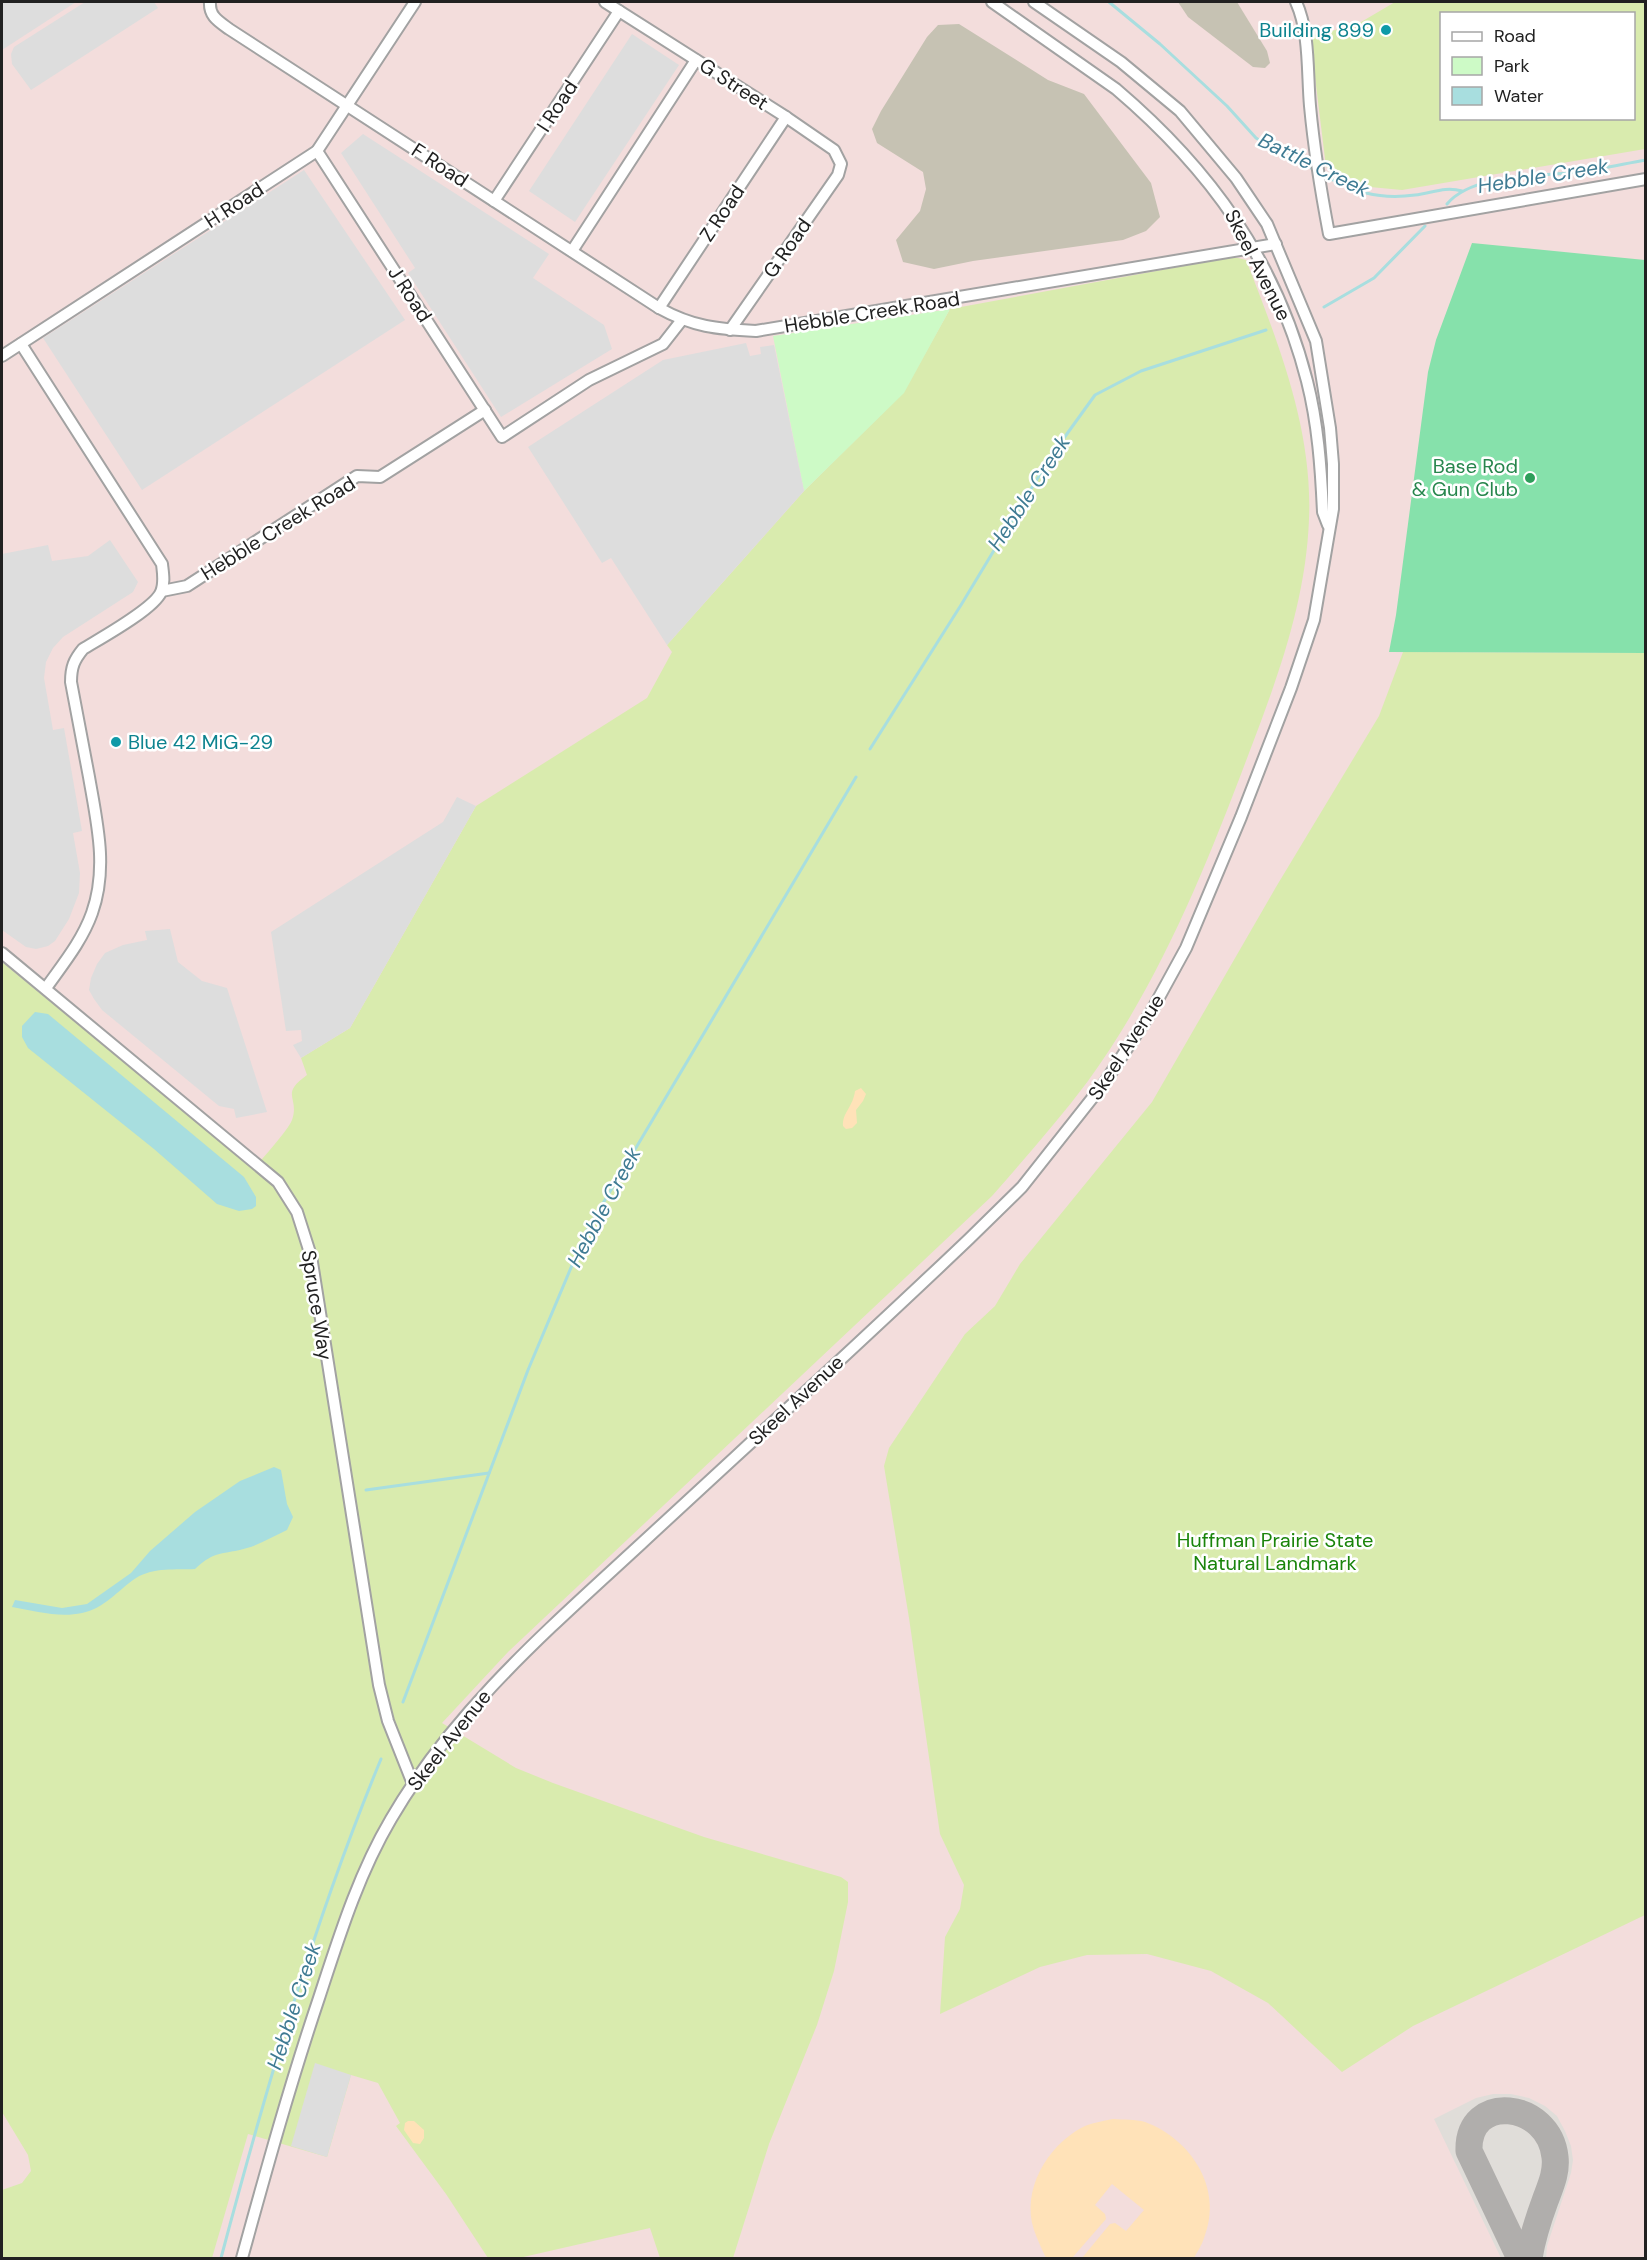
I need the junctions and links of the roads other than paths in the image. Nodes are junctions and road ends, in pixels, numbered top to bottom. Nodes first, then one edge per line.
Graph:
1 (210, 2) edge
2 (415, 2) edge
3 (605, 2) edge
4 (992, 2) edge
5 (1034, 2) edge
6 (1296, 2) edge
7 (619, 11) junction
8 (696, 60) junction
9 (347, 105) junction
10 (786, 117) junction
11 (317, 151) junction
12 (841, 164) joint
13 (1646, 179) edge
14 (494, 201) junction
15 (1276, 244) junction
16 (1253, 247) junction
17 (572, 251) junction
18 (659, 308) junction
19 (681, 321) junction
20 (730, 330) junction
21 (21, 344) junction
22 (2, 356) edge
23 (485, 410) junction
24 (1329, 525) junction
25 (162, 591) junction
26 (2, 953) edge
27 (46, 988) junction
28 (413, 1784) junction
29 (242, 2259) edge

1 - 9 street, F Road
2 - 9 street, H Road
3 - 7 street
4 - 16 street, Skeel Avenue
5 - 15 street, Skeel Avenue
6 - 13 street
7 - 8 street, G Street
7 - 14 street, I Road
8 - 10 street, G Street
8 - 17 street
9 - 11 street, H Road
9 - 14 street, F Road
10 - 12 street, G Street
10 - 18 street, Z Road
11 - 21 street, H Road
11 - 23 street, J Road
12 - 20 street, G Road
14 - 17 street, F Road
15 - 16 street, Hebble Creek Road
15 - 24 street, Skeel Avenue
16 - 20 street, Hebble Creek Road
16 - 24 street, Skeel Avenue
17 - 18 street, F Road
18 - 19 street, F Road
19 - 20 street, Hebble Creek Road
19 - 23 street, J Road
21 - 22 street, H Road
21 - 25 street
23 - 25 street, Hebble Creek Road
24 - 28 street, Skeel Avenue
25 - 27 street
26 - 27 street, Spruce Way
27 - 28 street, Spruce Way
28 - 29 street, Skeel Avenue

